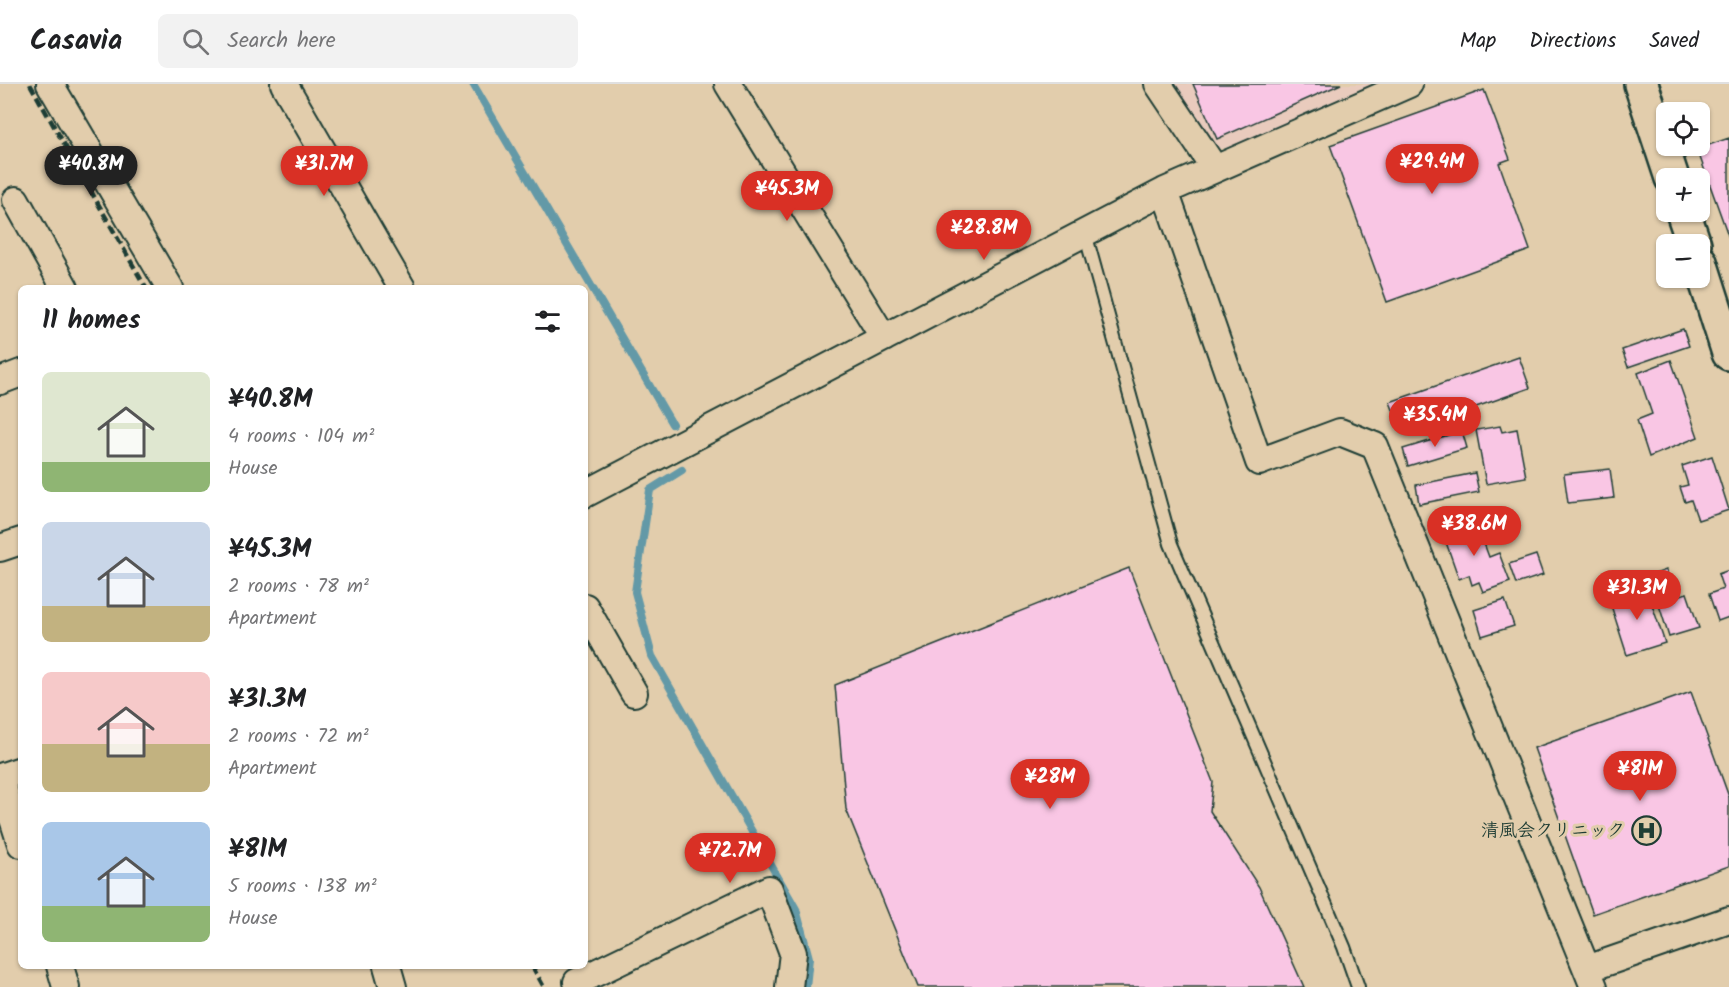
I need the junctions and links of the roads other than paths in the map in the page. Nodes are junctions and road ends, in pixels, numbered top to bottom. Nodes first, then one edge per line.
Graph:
1 (50, 84) edge
2 (284, 84) edge
3 (728, 84) edge
4 (1158, 84) edge
5 (1409, 84) edge
6 (1641, 84) edge
7 (1669, 168) edge
8 (1215, 169) junction
9 (1165, 191) junction
10 (16, 200) dead end
11 (1085, 233) junction
12 (63, 285) edge
13 (168, 285) edge
14 (400, 285) edge
15 (1708, 288) edge
16 (884, 338) junction
17 (1729, 353) edge
18 (18, 374) edge
19 (0, 381) edge
20 (588, 492) edge
21 (18, 542) edge
22 (0, 548) edge
23 (588, 612) edge
24 (634, 693) dead end
25 (18, 771) edge
26 (0, 777) edge
27 (18, 834) edge
28 (1729, 920) edge
29 (61, 969) edge
30 (388, 969) edge
31 (575, 978) edge
32 (1590, 978) edge
33 (66, 987) edge
34 (393, 987) edge
35 (789, 987) edge
36 (1358, 987) edge

1 - 13 street
2 - 14 street
3 - 16 street
4 - 8 street
5 - 8 street
6 - 7 street
8 - 9 street
9 - 11 street
9 - 32 street
10 - 12 street
11 - 16 street
11 - 36 lane
15 - 17 street
16 - 20 street
18 - 19 street
21 - 22 street
23 - 24 street
25 - 26 street
26 - 27 street
28 - 32 street
29 - 33 street
30 - 34 street
31 - 35 street

